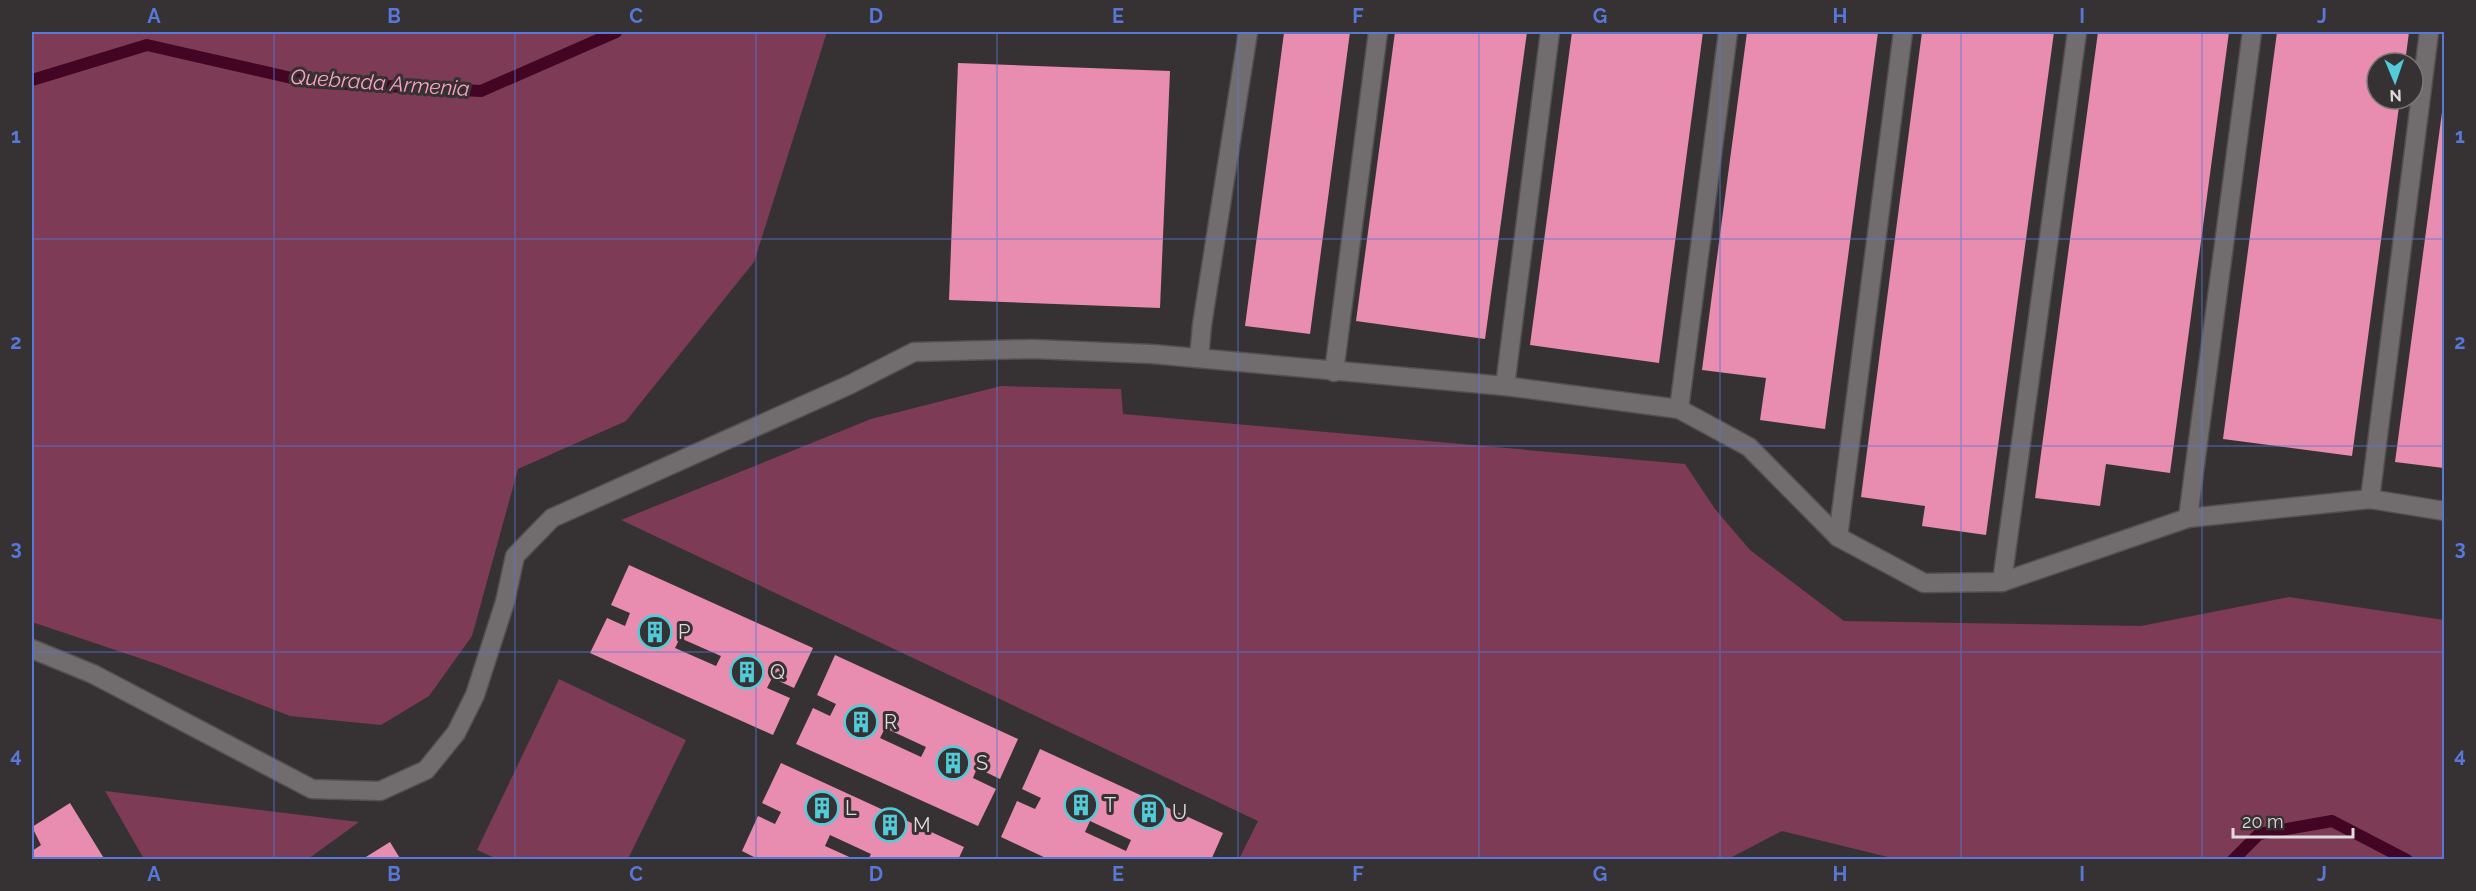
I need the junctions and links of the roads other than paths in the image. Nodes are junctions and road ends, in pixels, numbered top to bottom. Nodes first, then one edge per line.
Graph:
1 (1248, 32) edge
2 (1378, 32) edge
3 (1550, 32) edge
4 (1728, 32) edge
5 (1903, 32) edge
6 (2077, 32) edge
7 (2252, 32) edge
8 (2429, 32) edge
9 (1199, 358) junction
10 (1334, 372) junction
11 (1505, 386) junction
12 (1679, 409) junction
13 (2370, 500) junction
14 (2445, 511) edge
15 (2188, 518) junction
16 (1838, 537) junction
17 (2002, 582) junction
18 (32, 650) edge

1 - 9 street
2 - 10 street
3 - 11 street
4 - 12 street
5 - 16 street
6 - 17 street
7 - 15 street
8 - 13 street
9 - 10 street
9 - 18 street
10 - 11 street
11 - 12 street
12 - 16 street
13 - 14 street
13 - 15 street
15 - 17 street
16 - 17 street

